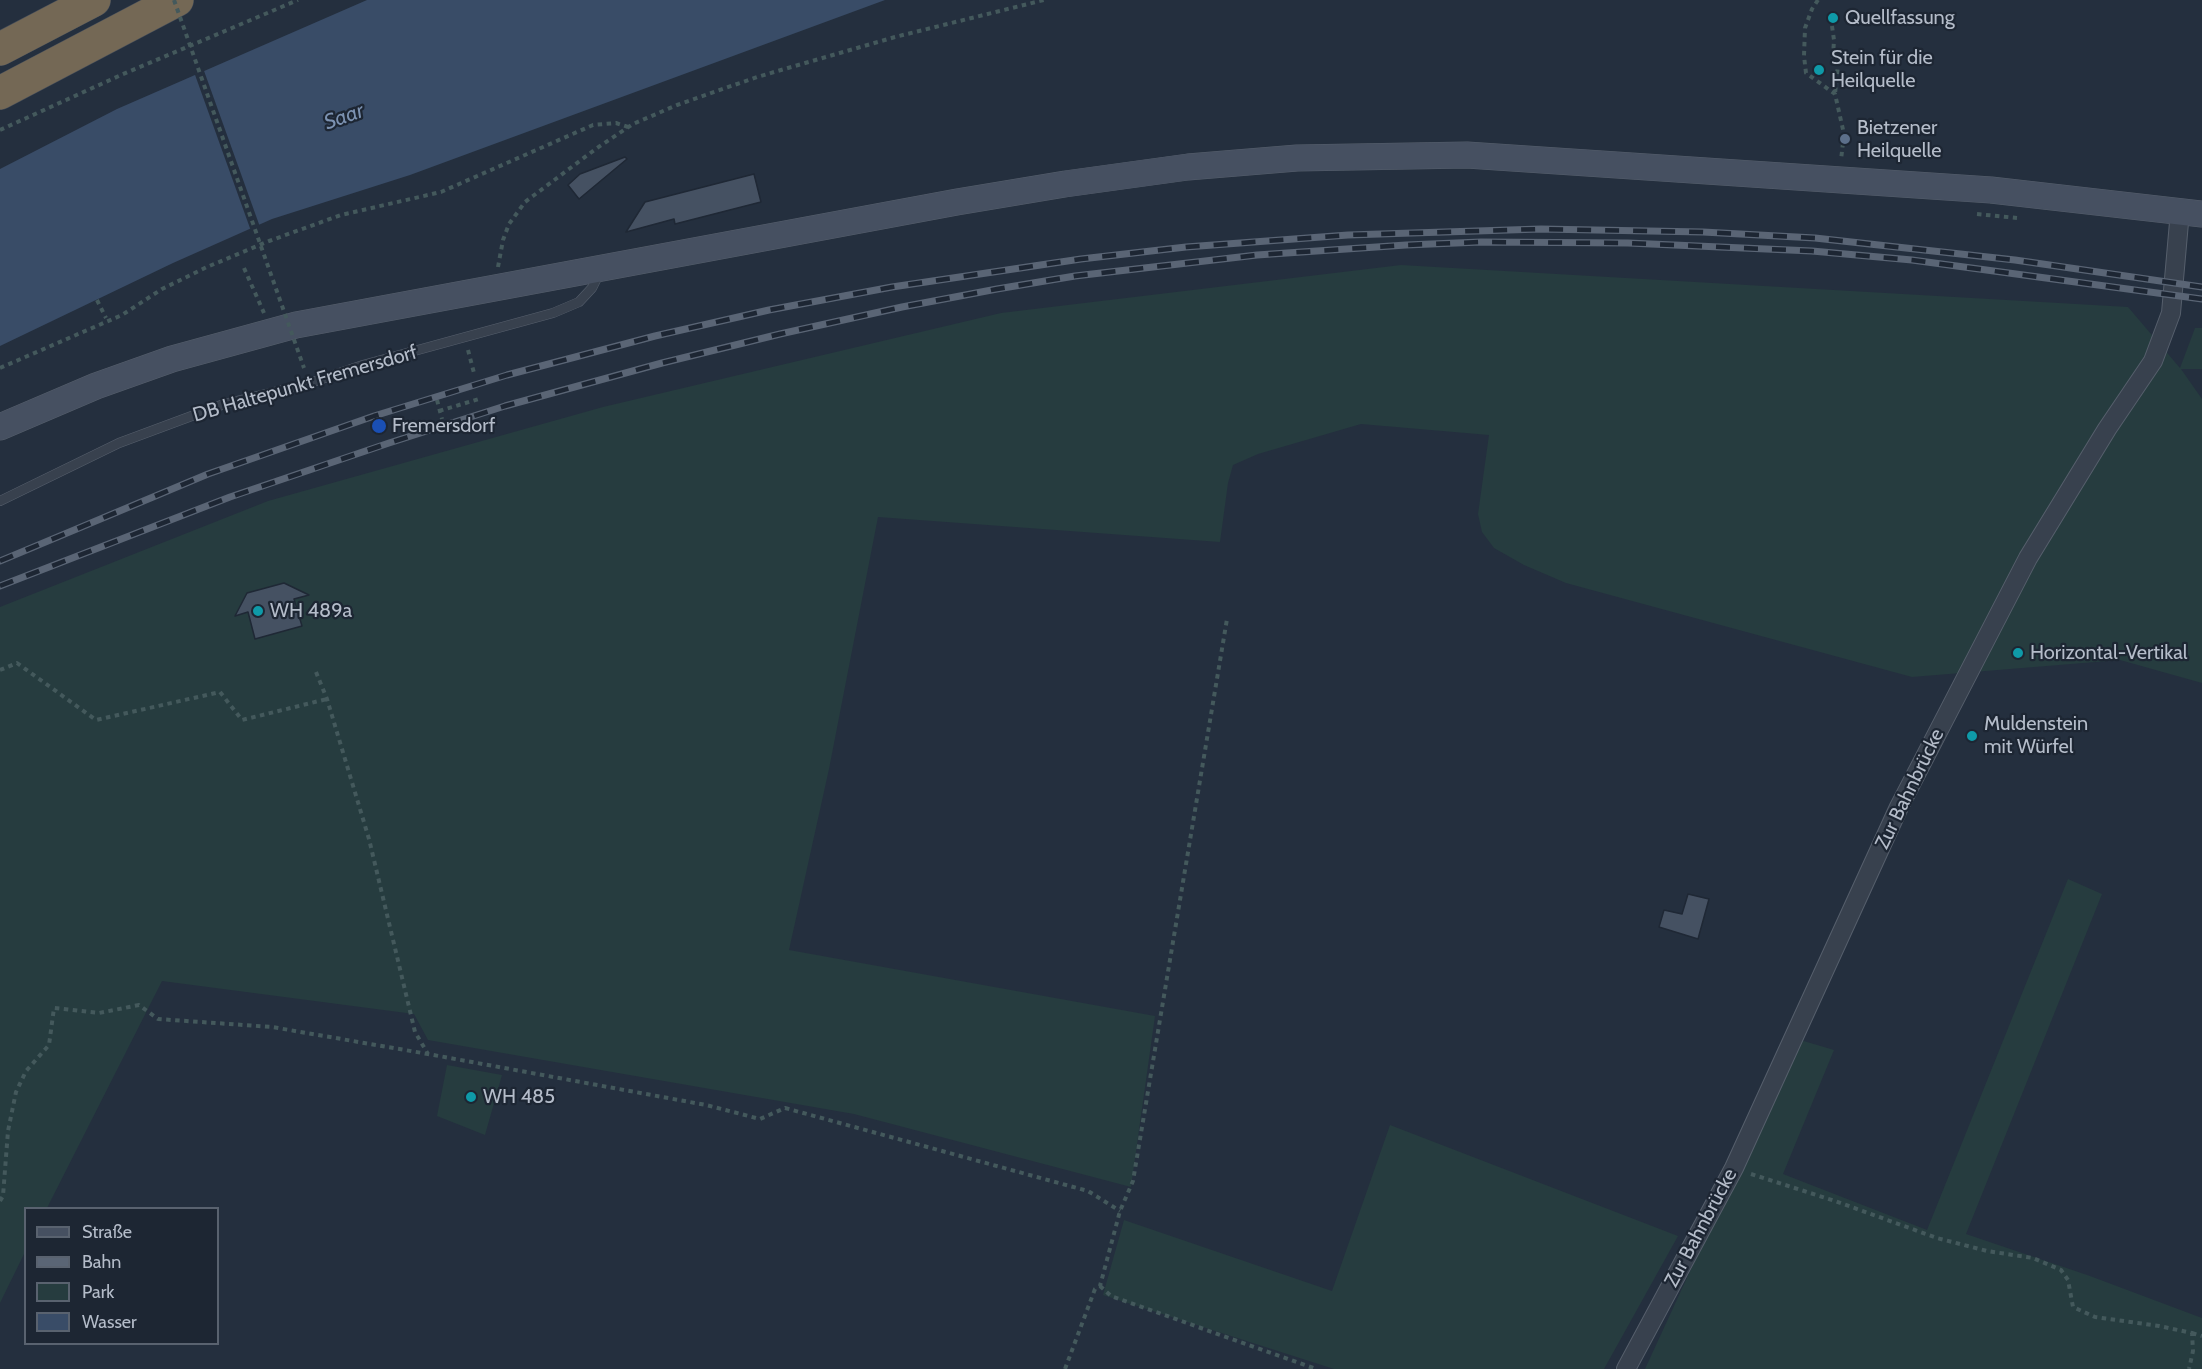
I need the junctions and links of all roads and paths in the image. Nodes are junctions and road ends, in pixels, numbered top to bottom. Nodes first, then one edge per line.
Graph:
1 (94, 0) edge
2 (175, 0) edge
3 (298, 0) edge
4 (1044, 0) edge
5 (1818, 0) edge
6 (1832, 26) dead end
7 (0, 49) edge
8 (0, 93) edge
9 (1835, 94) junction
10 (628, 127) junction
11 (0, 130) edge
12 (1844, 134) dead end
13 (1830, 157) dead end
14 (1853, 159) dead end
15 (1967, 213) dead end
16 (2191, 213) edge
17 (2026, 219) dead end
18 (510, 263) dead end
19 (244, 268) dead end
20 (602, 268) junction
21 (494, 274) junction
22 (97, 300) dead end
23 (287, 310) dead end
24 (276, 313) dead end
25 (266, 316) dead end
26 (106, 318) dead end
27 (465, 337) junction
28 (305, 338) dead end
29 (294, 342) dead end
30 (0, 368) edge
31 (304, 368) dead end
32 (474, 373) dead end
33 (479, 399) dead end
34 (437, 400) dead end
35 (439, 411) junction
36 (442, 419) dead end
37 (0, 427) edge
38 (0, 501) edge
39 (1227, 619) dead end
40 (0, 670) edge
41 (316, 672) dead end
42 (327, 699) junction
43 (428, 1054) junction
44 (1734, 1168) junction
45 (0, 1201) edge
46 (1120, 1211) junction
47 (1100, 1286) junction
48 (2192, 1333) junction
49 (2202, 1336) edge
50 (1065, 1369) edge
51 (1316, 1369) edge
52 (1626, 1369) edge
53 (2189, 1369) edge

1 - 7 highway
2 - 8 highway
2 - 31 path, bridge
3 - 11 path
4 - 10 path
5 - 9 path
6 - 9 path
9 - 12 path
10 - 21 path
10 - 30 path
13 - 14 path
15 - 17 path
16 - 20 main road
16 - 44 street, Zur Bahnbrücke
18 - 21 path
19 - 25 path
20 - 21 main road
20 - 27 lane, DB Haltepunkt Fremersdorf
21 - 37 main road
22 - 26 path
23 - 24 path
27 - 32 path
27 - 38 lane, DB Haltepunkt Fremersdorf
28 - 29 path
33 - 35 path
34 - 35 path
35 - 36 path
39 - 46 path
40 - 42 path
41 - 42 path
42 - 43 path
43 - 45 path
43 - 46 path
44 - 48 path
44 - 52 street, Zur Bahnbrücke
46 - 47 path
47 - 50 path
47 - 51 path
48 - 49 path
48 - 53 path

